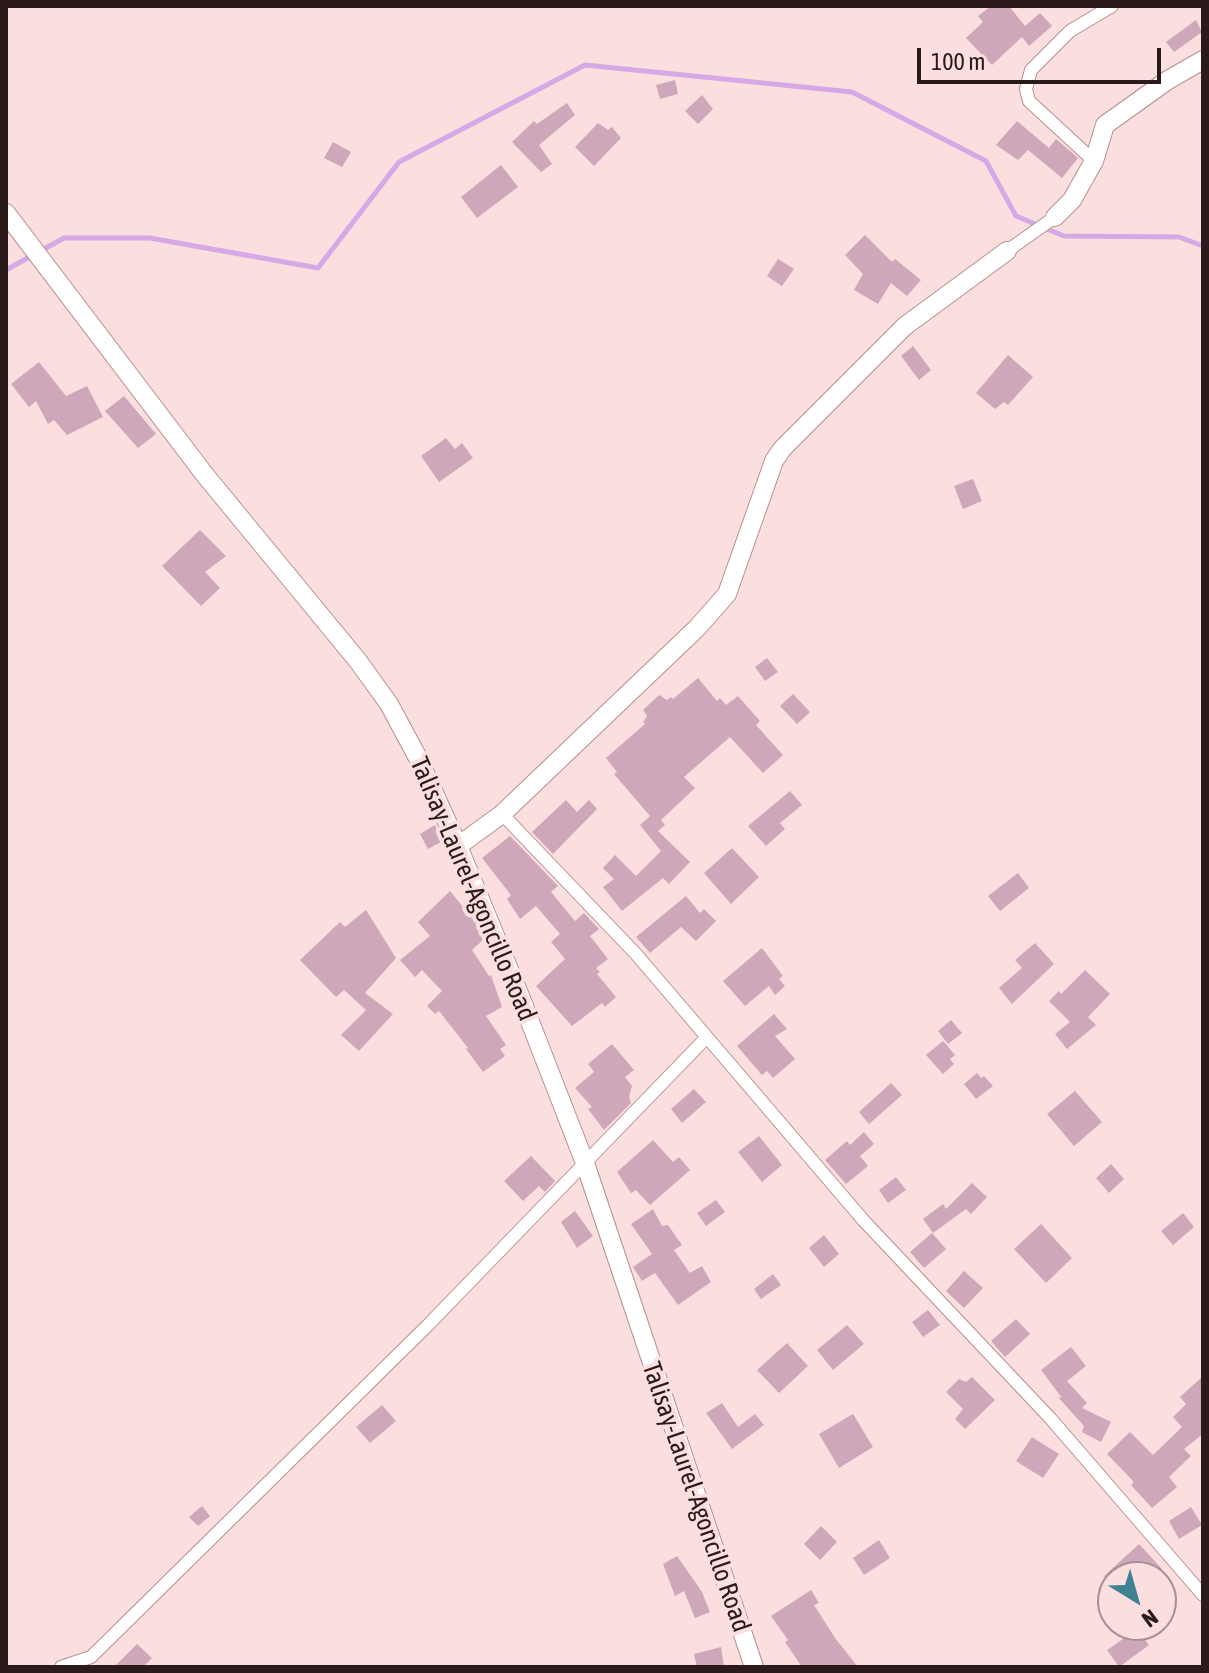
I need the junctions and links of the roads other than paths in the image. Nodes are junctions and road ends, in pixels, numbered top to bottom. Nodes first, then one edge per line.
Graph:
1 (1112, 6) edge
2 (1203, 60) edge
3 (1094, 161) junction
4 (6, 213) edge
5 (1055, 217) joint
6 (1007, 251) joint
7 (502, 814) junction
8 (458, 846) junction
9 (706, 1038) junction
10 (585, 1163) junction
11 (1203, 1595) edge
12 (61, 1667) edge
13 (754, 1667) edge

1 - 3 street
2 - 3 main road
3 - 5 main road
4 - 8 main road, Talisay-Laurel-Agoncillo Road
5 - 6 street
6 - 7 main road
7 - 8 main road
7 - 9 street
8 - 10 main road, Talisay-Laurel-Agoncillo Road
9 - 10 street
9 - 11 street
10 - 12 street
10 - 13 main road, Talisay-Laurel-Agoncillo Road

